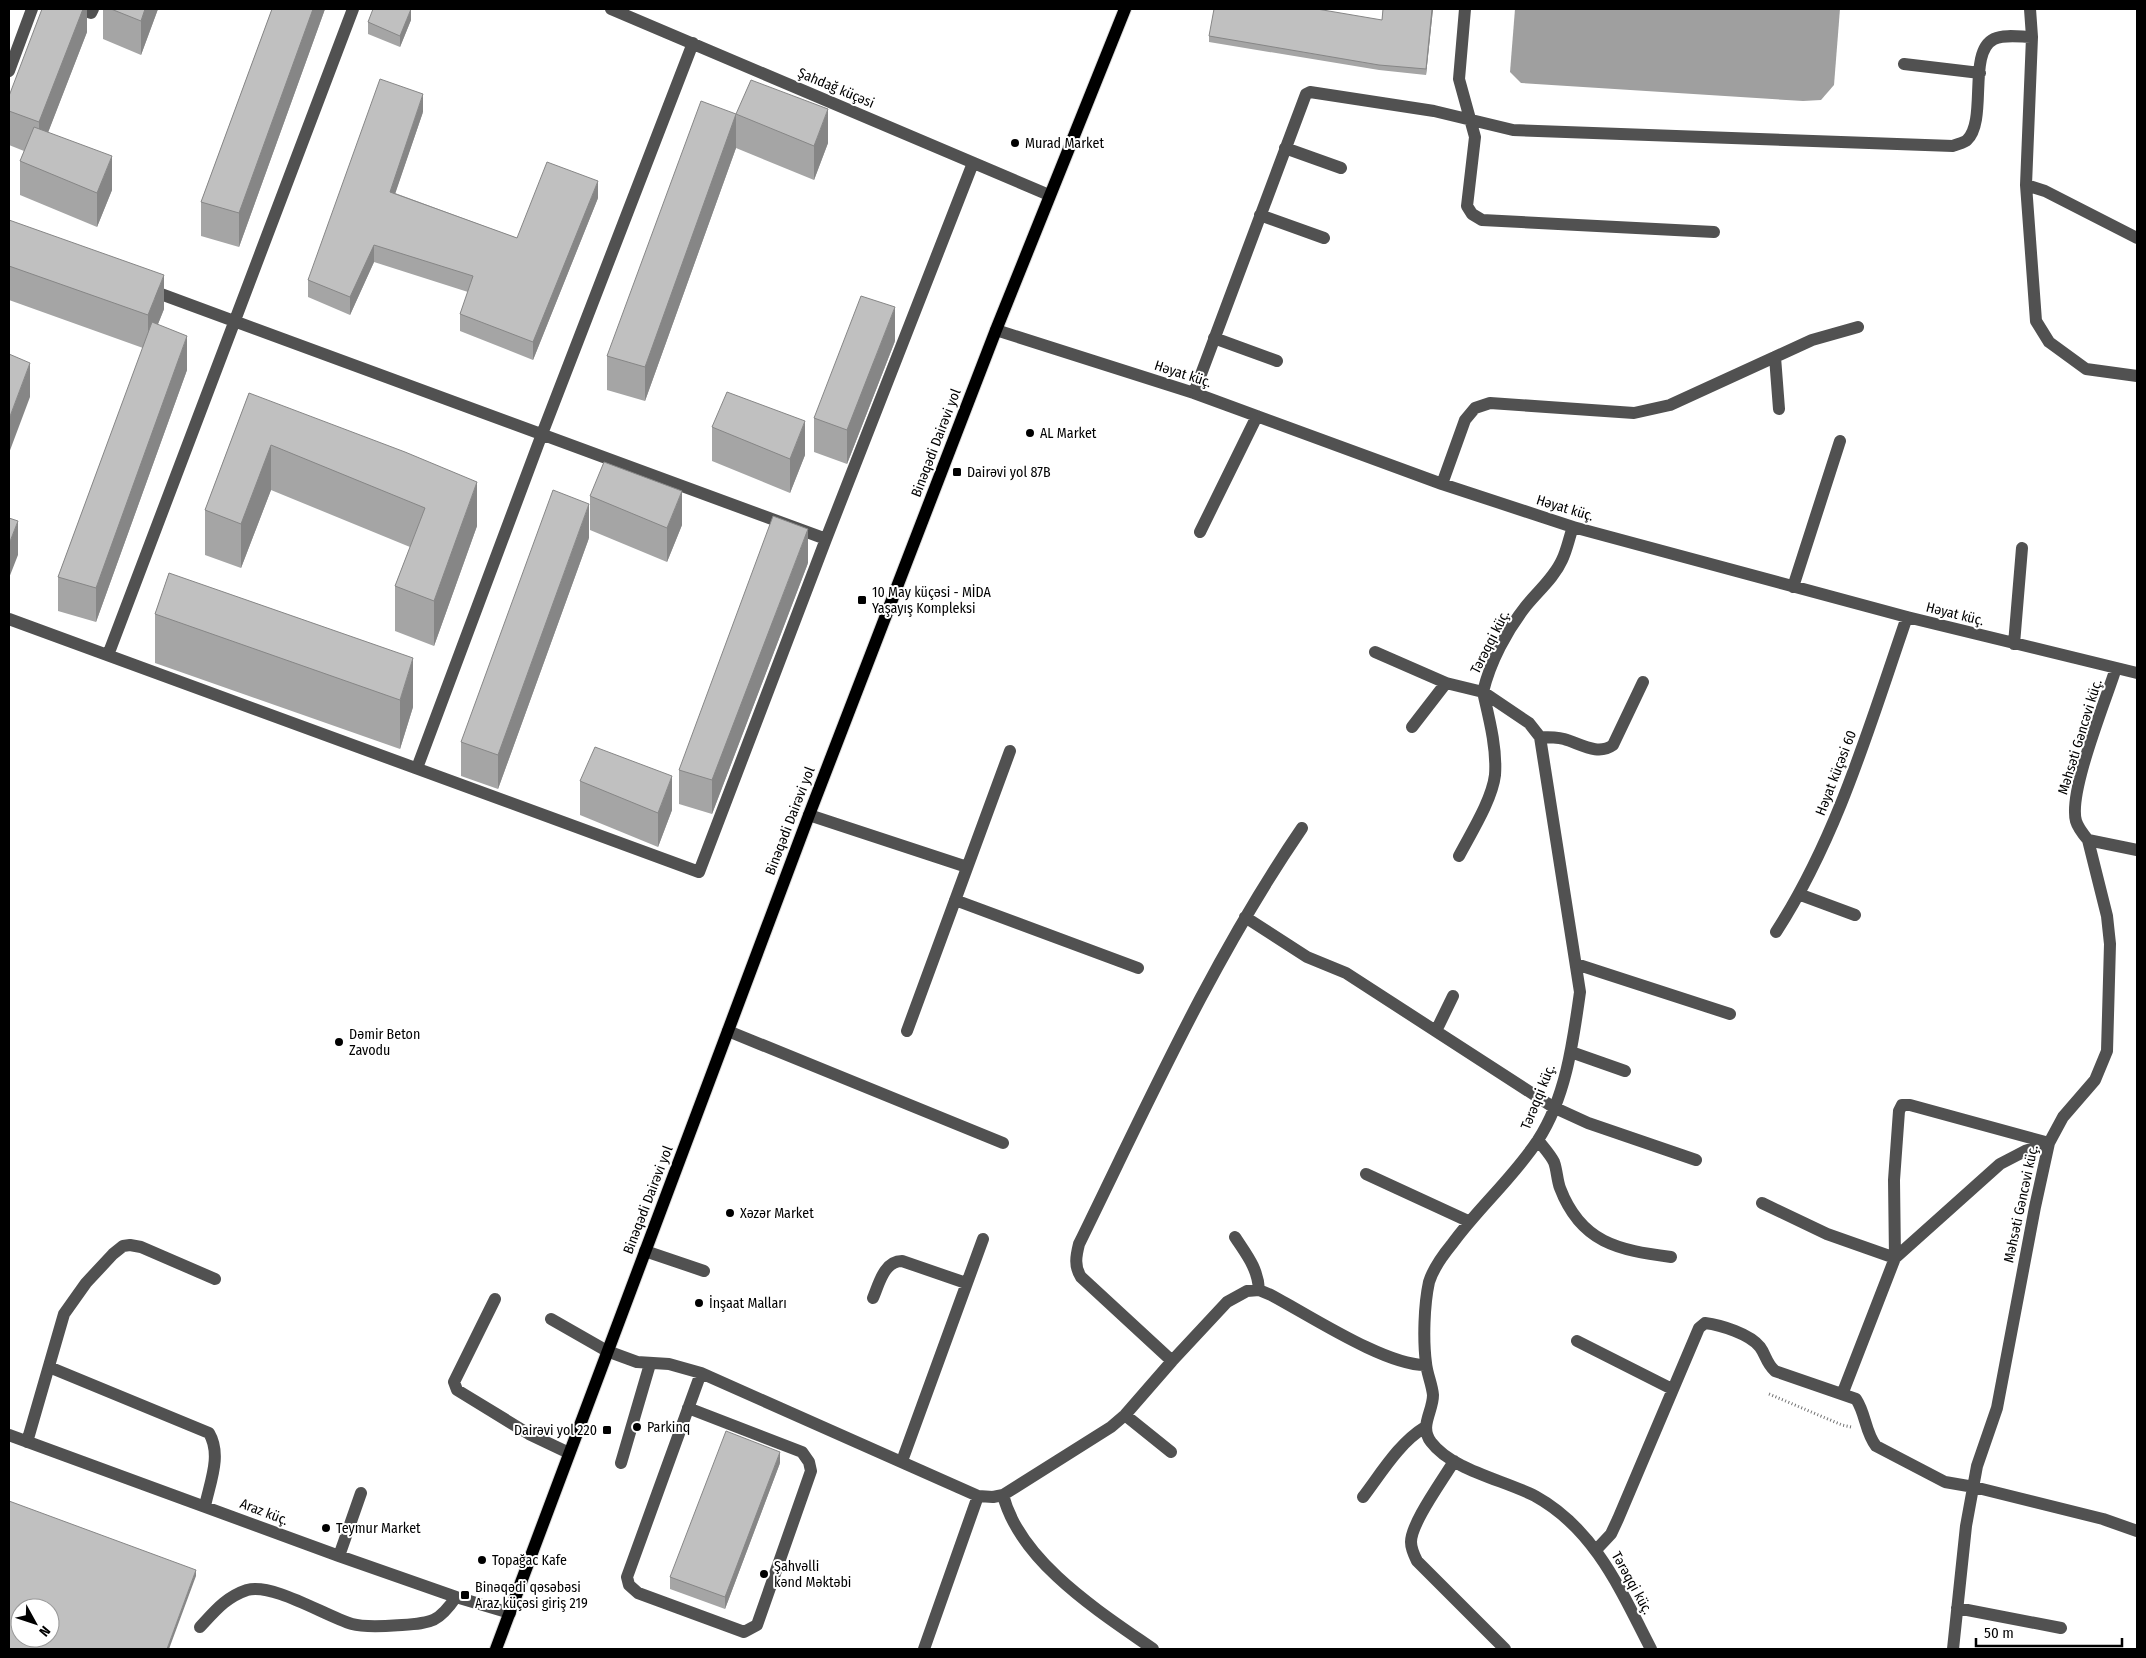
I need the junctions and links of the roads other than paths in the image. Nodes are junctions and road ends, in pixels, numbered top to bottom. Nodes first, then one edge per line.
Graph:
1 (32, 9) edge
2 (80, 9) edge
3 (93, 9) edge
4 (353, 9) edge
5 (612, 9) edge
6 (1125, 9) edge
7 (1465, 9) edge
8 (2030, 9) edge
9 (2032, 38) junction
10 (693, 43) junction
11 (1904, 64) dead end
12 (9, 71) edge
13 (1980, 73) junction
14 (1472, 121) junction
15 (1285, 148) junction
16 (973, 163) junction
17 (1341, 168) dead end
18 (2026, 185) junction
19 (1049, 195) junction
20 (1260, 215) junction
21 (1714, 232) dead end
22 (1324, 238) dead end
23 (2137, 238) edge
24 (135, 285) edge
25 (235, 323) junction
26 (1858, 327) dead end
27 (996, 330) junction
28 (1214, 338) junction
29 (1775, 357) junction
30 (1277, 361) dead end
31 (2137, 376) edge
32 (1194, 393) junction
33 (1779, 409) dead end
34 (1257, 416) junction
35 (542, 434) junction
36 (1840, 441) dead end
37 (1442, 484) junction
38 (1573, 527) junction
39 (1200, 532) dead end
40 (826, 539) junction
41 (2022, 548) dead end
42 (1793, 587) junction
43 (1906, 617) junction
44 (9, 619) edge
45 (2014, 644) junction
46 (1375, 652) dead end
47 (108, 655) junction
48 (2116, 668) junction
49 (2137, 673) edge
50 (1643, 682) dead end
51 (1446, 683) junction
52 (1482, 692) junction
53 (1412, 727) dead end
54 (1540, 737) junction
55 (1010, 751) dead end
56 (417, 768) junction
57 (809, 815) junction
58 (1302, 828) dead end
59 (2088, 840) junction
60 (2137, 850) edge
61 (1460, 856) dead end
62 (968, 867) junction
63 (1800, 895) junction
64 (955, 900) junction
65 (1854, 915) dead end
66 (1245, 917) junction
67 (1776, 932) dead end
68 (1576, 964) junction
69 (1138, 968) dead end
70 (1453, 996) dead end
71 (1730, 1014) dead end
72 (728, 1031) junction
73 (1436, 1031) junction
74 (907, 1032) dead end
75 (1571, 1052) junction
76 (1625, 1072) dead end
77 (1553, 1107) junction
78 (1538, 1140) junction
79 (2049, 1142) junction
80 (1003, 1143) dead end
81 (1696, 1160) dead end
82 (1366, 1174) dead end
83 (1762, 1202) dead end
84 (1468, 1222) junction
85 (1234, 1237) dead end
86 (983, 1239) dead end
87 (645, 1251) junction
88 (1670, 1257) dead end
89 (1895, 1258) junction
90 (704, 1271) dead end
91 (215, 1279) dead end
92 (966, 1283) junction
93 (1259, 1290) junction
94 (873, 1298) dead end
95 (495, 1299) dead end
96 (550, 1319) dead end
97 (1577, 1342) dead end
98 (607, 1351) junction
99 (1172, 1361) junction
100 (650, 1364) junction
101 (1426, 1365) junction
102 (49, 1367) junction
103 (701, 1373) junction
104 (1672, 1389) junction
105 (1842, 1392) junction
106 (688, 1408) junction
107 (1125, 1415) junction
108 (1425, 1427) junction
109 (9, 1435) edge
110 (26, 1442) junction
111 (1171, 1452) dead end
112 (569, 1453) junction
113 (902, 1461) junction
114 (1454, 1461) junction
115 (621, 1463) dead end
116 (1974, 1487) junction
117 (361, 1493) dead end
118 (1003, 1495) junction
119 (978, 1496) junction
120 (1363, 1497) dead end
121 (204, 1506) junction
122 (2137, 1531) edge
123 (1596, 1550) junction
124 (339, 1556) junction
125 (456, 1597) junction
126 (1957, 1608) junction
127 (510, 1613) junction
128 (200, 1627) dead end
129 (2061, 1628) dead end
130 (496, 1649) edge
131 (924, 1649) edge
132 (1153, 1649) edge
133 (1505, 1649) edge
134 (1651, 1649) edge
135 (1952, 1649) edge

1 - 12 street
2 - 3 street
4 - 25 street
5 - 10 street, Şahdağ küçəsi
6 - 19 main road, Binəqədi Dairəvi yol
7 - 14 street
8 - 9 street
9 - 13 street
9 - 18 street
10 - 16 street, Şahdağ küçəsi
10 - 35 street
11 - 13 street
13 - 14 street
14 - 15 street
14 - 21 street
15 - 17 street
15 - 20 street
16 - 19 street, Şahdağ küçəsi
16 - 40 street
18 - 23 street
18 - 31 street
19 - 27 main road, Binəqədi Dairəvi yol
20 - 22 street
20 - 28 street
24 - 25 street
25 - 35 street
25 - 47 street
26 - 29 street
27 - 32 street, Həyat küç.
27 - 57 main road, Binəqədi Dairəvi yol
28 - 30 street
28 - 32 street
29 - 33 street
29 - 37 street
32 - 34 street, Həyat küç.
34 - 37 street, Həyat küç.
34 - 39 street
35 - 40 street
35 - 56 street
36 - 42 street
37 - 38 street, Həyat küç.
38 - 42 street, Həyat küç.
38 - 52 street, Tərəqqi küç.
40 - 56 street
41 - 45 street
42 - 43 street, Həyat küç.
43 - 45 street, Həyat küç.
43 - 63 street, Həyat küçəsi 60
44 - 47 street
45 - 48 street, Həyat küç.
46 - 51 street
47 - 56 street
48 - 49 street, Həyat küç.
48 - 59 street, Məhsəti Gəncəvi küç.
50 - 54 street
51 - 52 street
51 - 53 street
52 - 54 street, Tərəqqi küç.
52 - 61 street
54 - 68 street, Tərəqqi küç.
55 - 62 street
57 - 62 street
57 - 72 main road, Binəqədi Dairəvi yol
58 - 66 street
59 - 60 street
59 - 79 street, Məhsəti Gəncəvi küç.
62 - 64 street
63 - 65 street
63 - 67 street, Həyat küçəsi 60
64 - 69 street
64 - 74 street
66 - 73 street
66 - 99 street
68 - 71 street
68 - 75 street, Tərəqqi küç.
70 - 73 street
72 - 80 street
72 - 87 main road, Binəqədi Dairəvi yol
73 - 77 street
75 - 76 street
75 - 77 street, Tərəqqi küç.
77 - 78 street, Tərəqqi küç.
77 - 81 street
78 - 84 street, Tərəqqi küç.
78 - 88 street
79 - 89 street
79 - 89 street
79 - 116 street, Məhsəti Gəncəvi küç.
82 - 84 street
83 - 89 street
84 - 101 street, Tərəqqi küç.
85 - 93 street
86 - 92 street
87 - 90 street
87 - 98 main road, Binəqədi Dairəvi yol
89 - 105 street
91 - 102 street
92 - 94 street
92 - 113 street
93 - 99 street
93 - 101 street
95 - 112 street
96 - 98 street
97 - 104 street
98 - 100 street
98 - 112 main road, Binəqədi Dairəvi yol
99 - 107 street
100 - 103 street
100 - 115 street
101 - 108 street, Tərəqqi küç.
102 - 110 street
102 - 121 street
103 - 106 street
103 - 113 street
104 - 105 street
104 - 123 street
105 - 116 street
106 - 106 street
107 - 111 street
107 - 118 street
108 - 114 street, Tərəqqi küç.
108 - 120 street
109 - 110 street, Araz küç.
110 - 121 street, Araz küç.
112 - 127 main road, Binəqədi Dairəvi yol
113 - 119 street
114 - 123 street, Tərəqqi küç.
114 - 133 street
116 - 122 street
116 - 126 street, Məhsəti Gəncəvi küç.
117 - 124 street
118 - 119 street
118 - 132 street
119 - 131 street
121 - 124 street, Araz küç.
123 - 134 street, Tərəqqi küç.
124 - 125 street, Araz küç.
125 - 127 street, Araz küç.
125 - 128 street
126 - 129 street
126 - 135 street, Məhsəti Gəncəvi küç.
127 - 130 main road, Binəqədi Dairəvi yol

